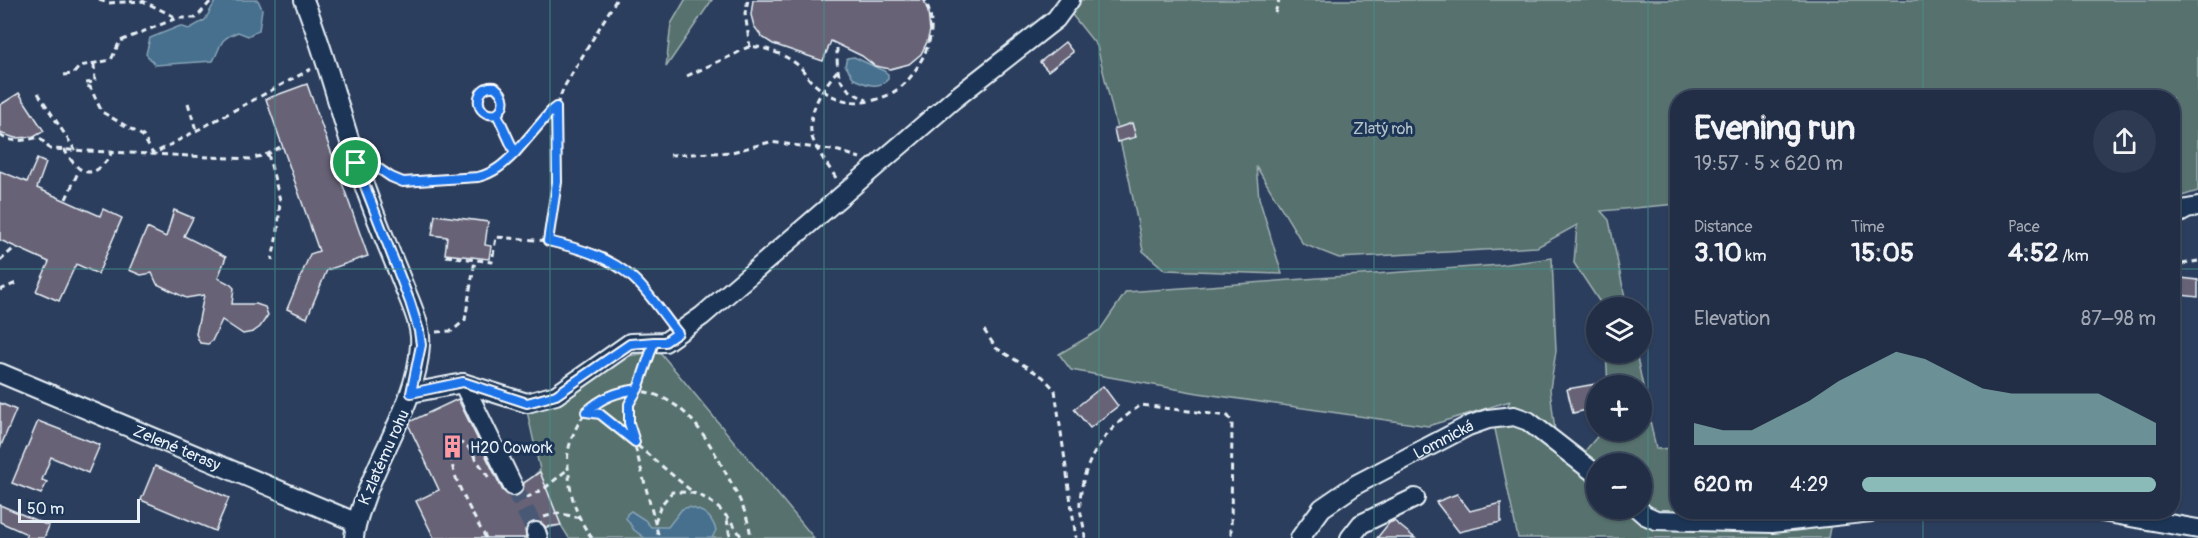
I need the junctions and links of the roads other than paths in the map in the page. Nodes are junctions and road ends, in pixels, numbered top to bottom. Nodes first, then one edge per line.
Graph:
1 (304, 0) edge
2 (1070, 0) edge
3 (2198, 207) edge
4 (2180, 213) edge
5 (0, 373) edge
6 (463, 382) junction
7 (411, 393) junction
8 (1586, 466) edge
9 (518, 492) tunnel mouth
10 (1415, 498) dead end
11 (1652, 518) edge
12 (1799, 519) edge
13 (2142, 519) edge
14 (2198, 529) edge
15 (354, 534) edge
16 (1300, 538) edge
17 (1350, 538) edge

1 - 7 street, K zlatému rohu
2 - 6 street
3 - 4 street
5 - 15 street, Zelené terasy
6 - 7 street
6 - 9 street
7 - 15 street, K zlatému rohu
8 - 16 street, Lomnická
10 - 17 street
11 - 12 street
13 - 14 street

